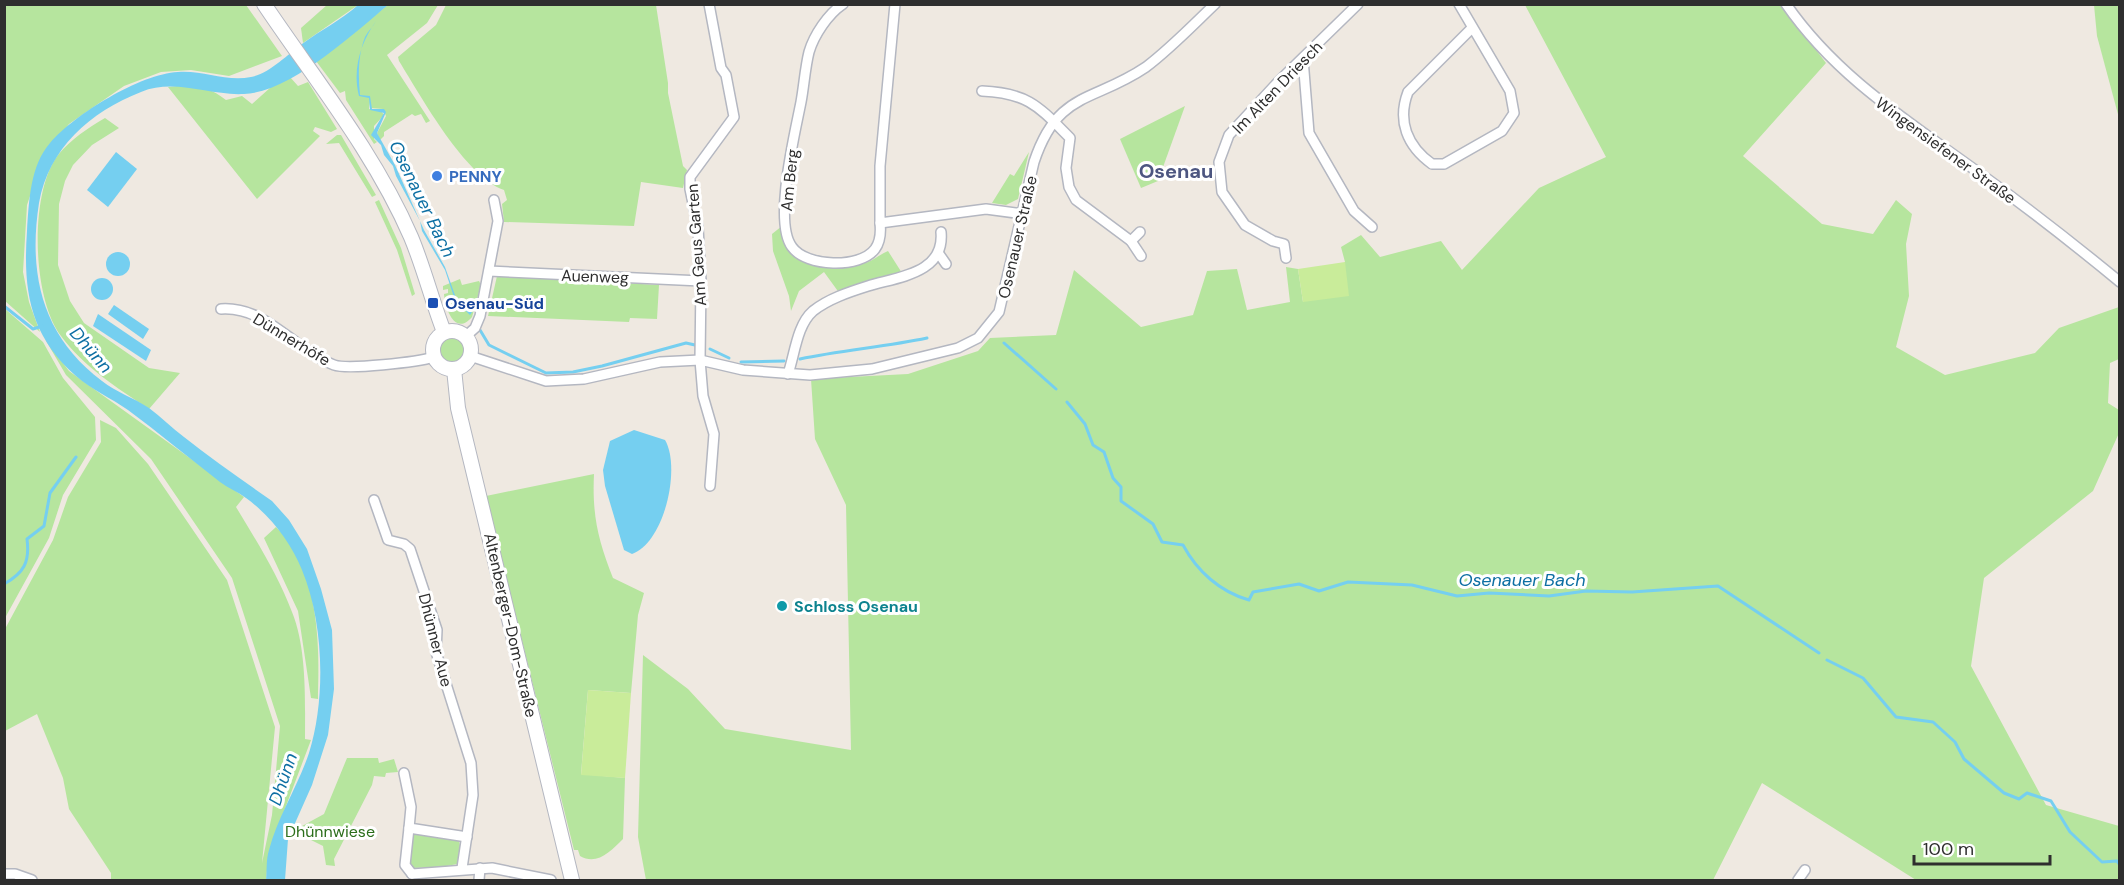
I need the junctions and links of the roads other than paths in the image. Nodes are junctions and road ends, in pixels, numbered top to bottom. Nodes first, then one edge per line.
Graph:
1 (264, 4) edge
2 (709, 4) edge
3 (843, 4) edge
4 (895, 4) edge
5 (1215, 4) edge
6 (1358, 4) edge
7 (1459, 4) edge
8 (1786, 4) edge
9 (1472, 28) junction
10 (1303, 59) junction
11 (982, 91) dead end
12 (1052, 122) junction
13 (494, 200) dead end
14 (1023, 214) junction
15 (880, 223) junction
16 (1372, 227) dead end
17 (941, 232) dead end
18 (1140, 232) dead end
19 (1131, 241) junction
20 (939, 254) junction
21 (1141, 256) dead end
22 (1286, 258) dead end
23 (946, 264) dead end
24 (489, 271) junction
25 (701, 281) junction
26 (2120, 282) edge
27 (221, 309) dead end
28 (444, 332) junction
29 (466, 336) junction
30 (470, 356) junction
31 (434, 357) junction
32 (700, 360) junction
33 (454, 369) junction
34 (788, 374) junction
35 (710, 486) dead end
36 (374, 500) dead end
37 (404, 773) dead end
38 (409, 828) junction
39 (467, 837) junction
40 (462, 868) junction
41 (480, 868) junction
42 (1805, 870) dead end
43 (4, 874) edge
44 (412, 877) edge
45 (32, 880) edge
46 (479, 880) edge
47 (551, 880) edge
48 (568, 880) edge
49 (1798, 880) edge

1 - 28 main road
2 - 25 street, Am Geus Garten
3 - 15 street, Am Berg
4 - 15 street, Am Berg
5 - 12 street, Osenauer Straße
6 - 10 street, Im Alten Driesch
7 - 9 street
8 - 26 street, Wingensiefener Straße
9 - 9 street
10 - 16 street
10 - 22 street, Im Alten Driesch
11 - 12 street
12 - 14 street, Osenauer Straße
12 - 19 street
13 - 24 street
14 - 15 street
14 - 34 street, Osenauer Straße
17 - 20 street
18 - 19 street
19 - 21 street
20 - 23 street
20 - 34 street
24 - 25 street, Auenweg
24 - 29 street
25 - 32 street, Am Geus Garten
27 - 31 street, Dünnerhöfe
28 - 29 main road
28 - 31 main road
29 - 30 main road
30 - 32 street, Osenauer Straße
30 - 33 main road
31 - 33 main road
32 - 34 street, Osenauer Straße
32 - 35 street
33 - 48 main road, Altenberger-Dom-Straße
36 - 39 street, Dhünner Aue
37 - 38 street
38 - 39 street
38 - 44 street
39 - 40 street, Dhünner Aue
40 - 41 street
40 - 44 street
41 - 46 street
41 - 47 street
42 - 49 street
43 - 45 street

